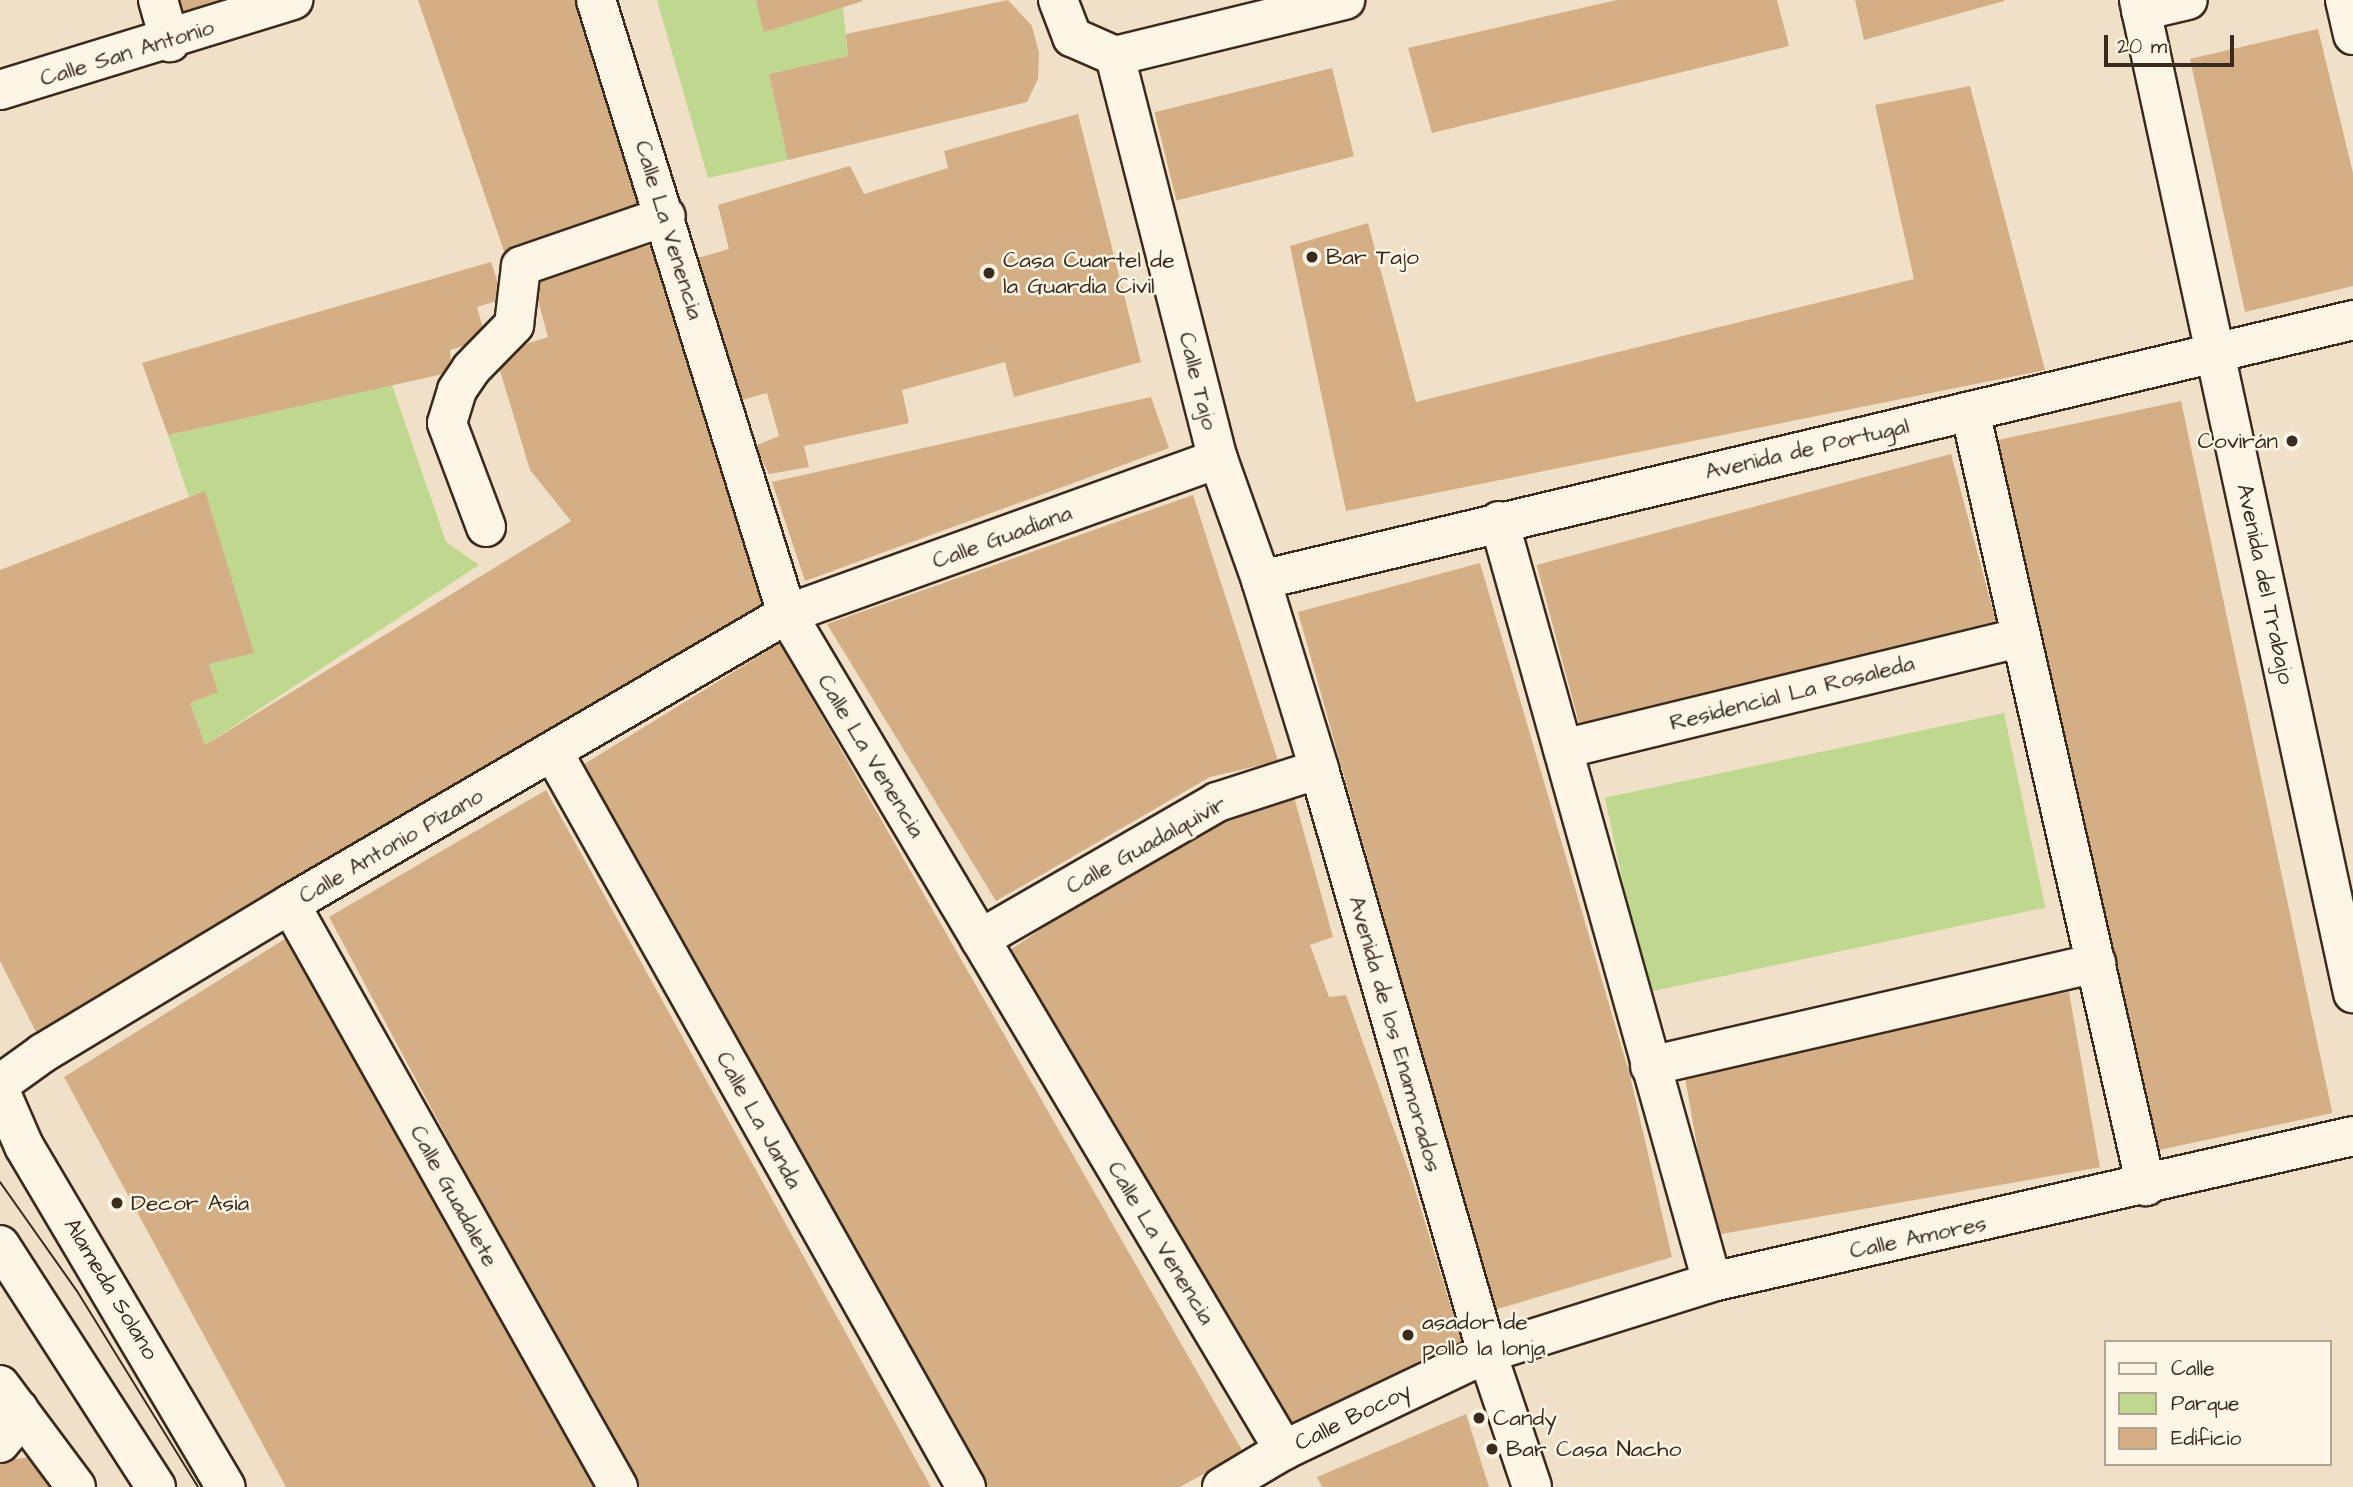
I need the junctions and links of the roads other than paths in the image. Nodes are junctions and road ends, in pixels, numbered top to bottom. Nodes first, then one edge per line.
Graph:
1 (159, 0) edge
2 (293, 0) edge
3 (596, 0) edge
4 (1058, 0) edge
5 (1345, 0) edge
6 (2188, 0) edge
7 (2345, 0) edge
8 (2140, 6) edge
9 (2353, 35) edge
10 (170, 41) junction
11 (1115, 56) junction
12 (0, 90) edge
13 (666, 216) junction
14 (2353, 320) edge
15 (2215, 352) junction
16 (1970, 411) junction
17 (1218, 459) junction
18 (1499, 521) junction
19 (486, 527) dead end
20 (1261, 580) junction
21 (787, 614) junction
22 (2021, 637) junction
23 (1563, 749) junction
24 (553, 752) junction
25 (1319, 769) junction
26 (2341, 877) edge
27 (290, 904) junction
28 (980, 939) junction
29 (2096, 963) junction
30 (2353, 993) edge
31 (1650, 1066) junction
32 (0, 1084) edge
33 (0, 1091) edge
34 (2353, 1136) edge
35 (2146, 1186) junction
36 (0, 1245) edge
37 (1712, 1282) junction
38 (1487, 1353) junction
39 (10, 1397) edge
40 (0, 1443) edge
41 (1284, 1450) junction
42 (76, 1487) edge
43 (156, 1487) edge
44 (226, 1487) edge
45 (618, 1487) edge
46 (966, 1487) edge
47 (1222, 1487) edge
48 (1532, 1487) edge

1 - 10 street
2 - 10 street, Calle San Antonio
3 - 13 street, Calle La Venencia
4 - 11 street
5 - 11 street
6 - 8 street
7 - 9 street
8 - 15 street, Avenida del Trabajo
10 - 12 street, Calle San Antonio
11 - 17 street, Calle Tajo
13 - 19 street
13 - 21 street, Calle La Venencia
14 - 15 street, Avenida de Portugal
15 - 16 street, Avenida de Portugal
15 - 26 street, Avenida del Trabajo
16 - 18 street, Avenida de Portugal
16 - 22 street
17 - 20 street, Calle Tajo
17 - 21 street, Calle Guadiana
18 - 20 street, Avenida de Portugal
18 - 23 street
20 - 25 street, Avenida de los Enamorados
21 - 24 street, Calle Antonio Pizano
21 - 28 street, Calle La Venencia
22 - 23 street, Residencial La Rosaleda
22 - 29 street
23 - 31 street
24 - 27 street, Calle Antonio Pizano
24 - 46 street, Calle La Janda
25 - 28 street, Calle Guadalquivir
25 - 38 street, Avenida de los Enamorados
26 - 30 street, Avenida del Trabajo
27 - 32 street, Calle Antonio Pizano
27 - 45 street, Calle Guadalete
28 - 41 street, Calle La Venencia
29 - 31 street
29 - 35 street
31 - 37 street
33 - 44 street, Alameda Solano
34 - 35 street, Calle Amores
35 - 37 street, Calle Amores
36 - 43 street
37 - 38 street, Calle Amores
38 - 41 street, Calle Bocoy
38 - 48 street, Avenida de los Enamorados
39 - 40 street
39 - 42 street
41 - 47 street, Calle Bocoy

